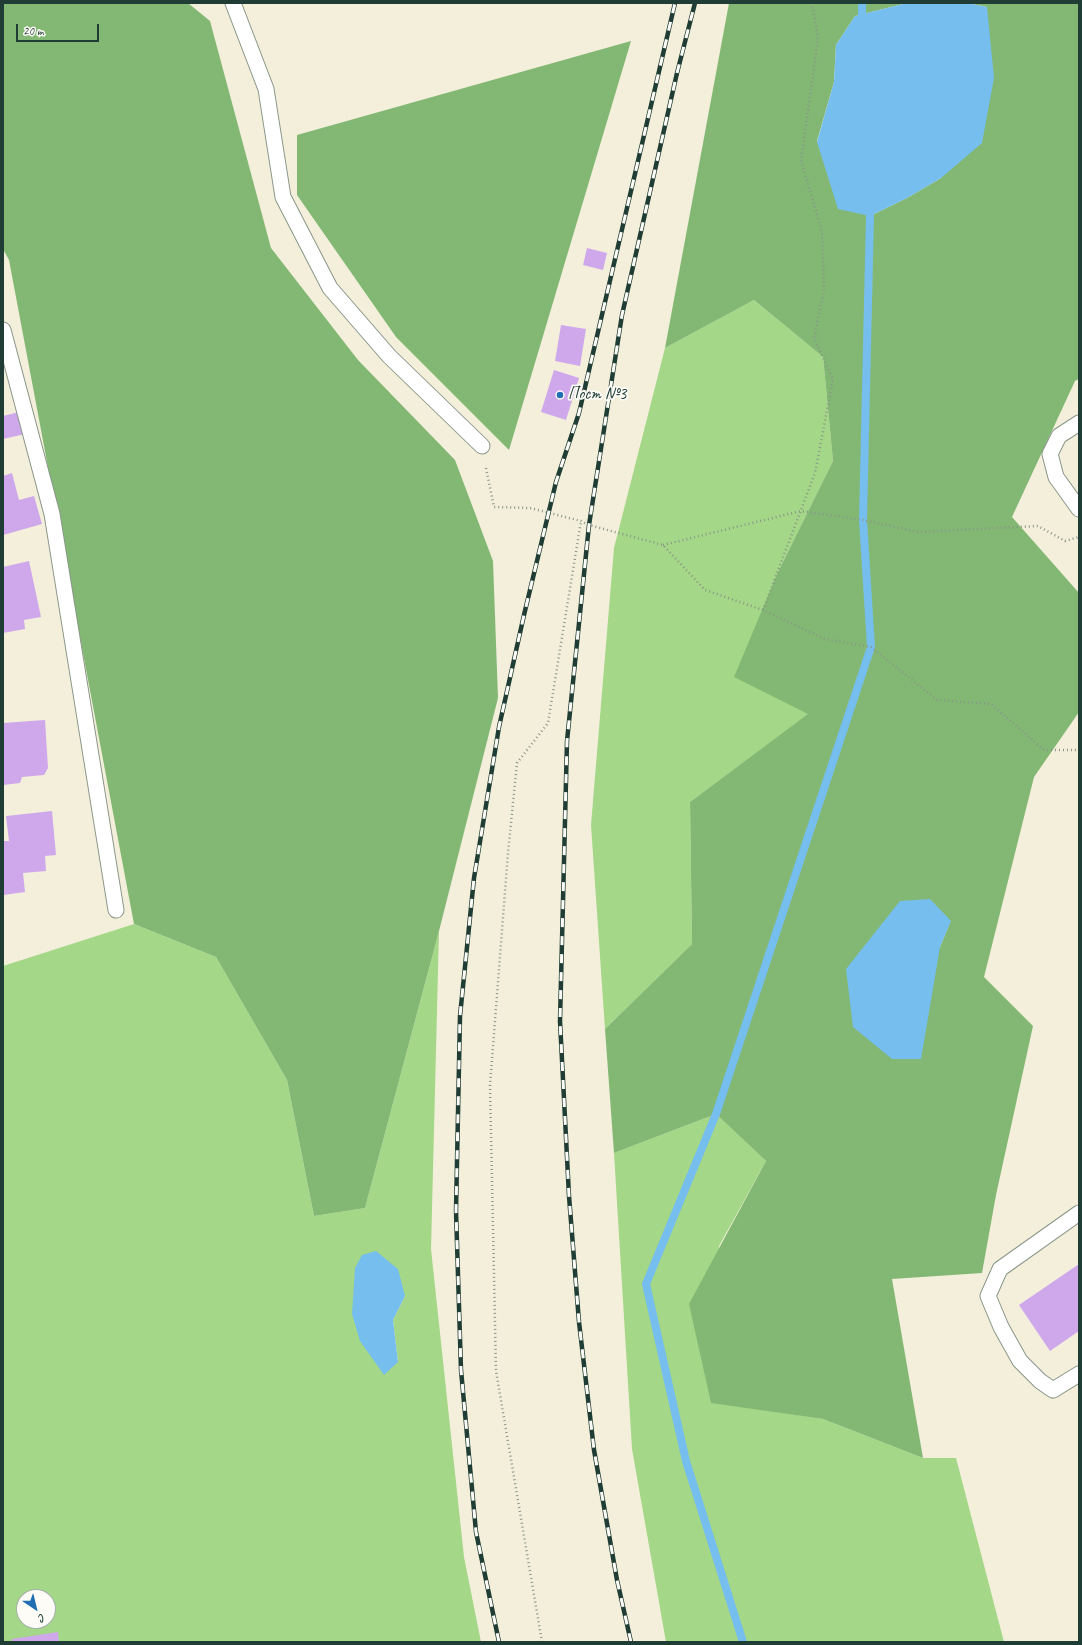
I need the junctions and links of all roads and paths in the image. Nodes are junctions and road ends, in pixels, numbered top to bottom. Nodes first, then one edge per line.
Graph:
1 (233, 3) edge
2 (812, 3) edge
3 (3, 330) edge
4 (1079, 423) edge
5 (482, 446) joint
6 (1079, 509) edge
7 (801, 511) junction
8 (581, 521) junction
9 (1079, 537) edge
10 (663, 545) junction
11 (763, 610) junction
12 (1079, 750) edge
13 (116, 910) dead end
14 (1079, 1213) edge
15 (1079, 1374) edge
16 (542, 1642) edge

1 - 5 lane
2 - 7 path
3 - 13 lane
4 - 6 lane
5 - 8 path
7 - 9 path
7 - 10 path
7 - 11 path
8 - 10 path
8 - 16 path
10 - 11 path
11 - 12 path
14 - 15 lane

